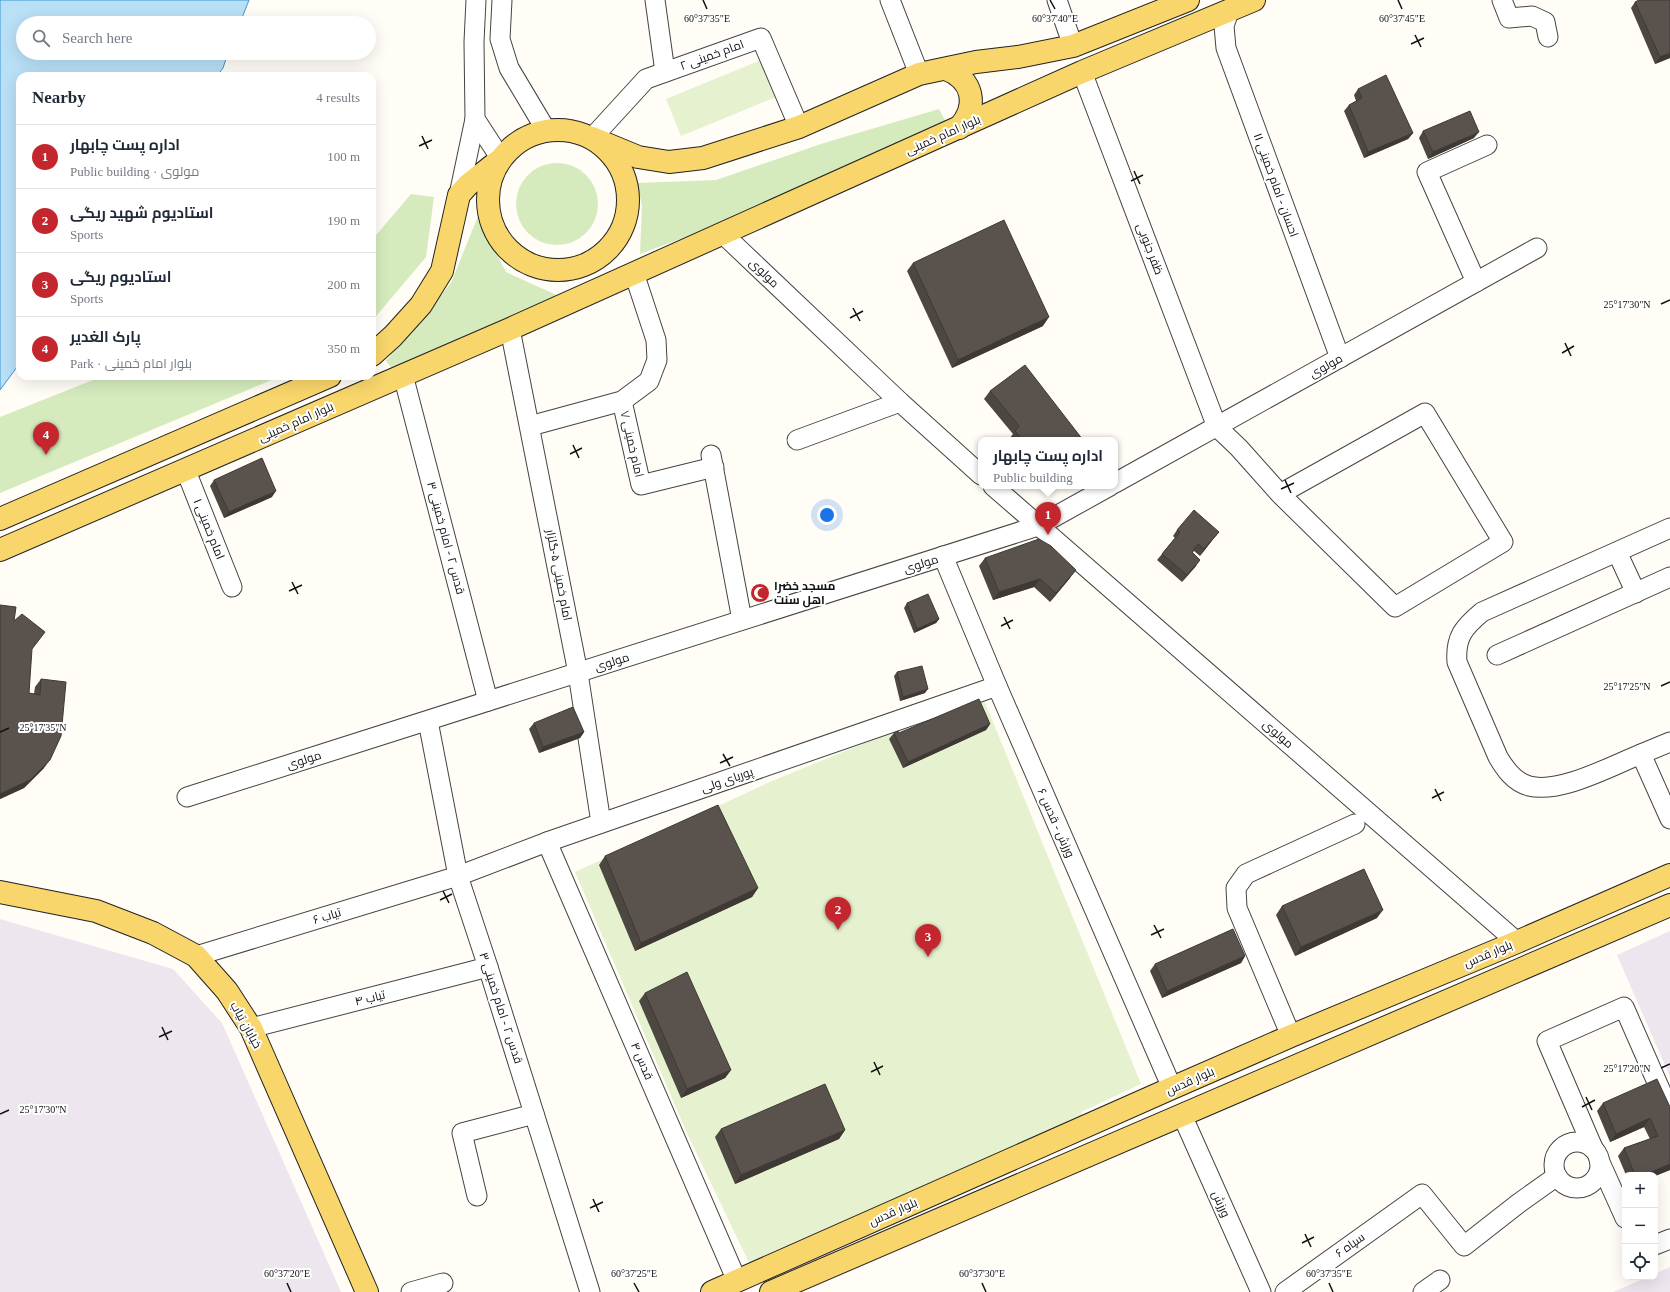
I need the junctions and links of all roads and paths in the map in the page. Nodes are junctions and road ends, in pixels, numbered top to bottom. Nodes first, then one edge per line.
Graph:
1 (476, 0) edge
2 (502, 0) edge
3 (655, 0) edge
4 (890, 0) edge
5 (1056, 0) edge
6 (1188, 0) edge
7 (1254, 0) edge
8 (1502, 0) edge
9 (1228, 6) edge
10 (1548, 37) dead end
11 (500, 39) junction
12 (474, 42) junction
13 (1073, 46) junction
14 (946, 68) junction
15 (665, 72) junction
16 (1082, 72) junction
17 (919, 74) junction
18 (475, 119) junction
19 (799, 127) junction
20 (959, 128) junction
21 (546, 130) junction
22 (592, 138) junction
23 (1488, 145) dead end
24 (501, 159) junction
25 (459, 196) junction
26 (723, 234) junction
27 (1537, 248) dead end
28 (592, 261) junction
29 (634, 273) junction
30 (1476, 282) junction
31 (592, 292) junction
32 (510, 329) junction
33 (376, 351) edge
34 (1340, 358) junction
35 (403, 375) junction
36 (376, 378) edge
37 (321, 380) edge
38 (372, 380) edge
39 (622, 401) junction
40 (900, 402) junction
41 (530, 426) junction
42 (1217, 427) junction
43 (797, 440) dead end
44 (186, 470) junction
45 (978, 472) edge
46 (1118, 481) edge
47 (996, 489) edge
48 (1105, 489) edge
49 (1280, 494) junction
50 (0, 519) edge
51 (1038, 526) junction
52 (1670, 528) edge
53 (0, 550) edge
54 (1617, 552) junction
55 (943, 556) junction
56 (1670, 577) edge
57 (232, 587) dead end
58 (1636, 593) junction
59 (742, 620) junction
60 (1497, 655) dead end
61 (578, 673) junction
62 (997, 686) junction
63 (488, 701) junction
64 (428, 720) junction
65 (1670, 742) edge
66 (1641, 754) junction
67 (187, 798) dead end
68 (1670, 819) edge
69 (601, 823) junction
70 (1355, 824) dead end
71 (547, 842) junction
72 (1670, 875) edge
73 (458, 876) junction
74 (0, 892) edge
75 (1670, 905) edge
76 (1517, 942) junction
77 (196, 956) junction
78 (488, 967) junction
79 (1530, 967) junction
80 (251, 1028) junction
81 (1291, 1036) junction
82 (1172, 1088) junction
83 (1670, 1112) edge
84 (534, 1114) junction
85 (1182, 1115) junction
86 (1596, 1154) junction
87 (1557, 1176) junction
88 (477, 1196) dead end
89 (1622, 1211) edge
90 (1670, 1239) edge
91 (1658, 1244) edge
92 (1440, 1280) dead end
93 (443, 1283) dead end
94 (740, 1286) edge
95 (367, 1292) edge
96 (411, 1292) edge
97 (590, 1292) edge
98 (712, 1292) edge
99 (771, 1292) edge
100 (1261, 1292) edge
101 (1285, 1292) edge
102 (1423, 1292) edge

1 - 12 street
2 - 11 street
3 - 15 street
4 - 17 street
5 - 13 street
6 - 13 main road
7 - 9 main road, بلوار امام خمینی
8 - 10 street
9 - 16 main road, بلوار امام خمینی
9 - 34 street, احسان - امام خمینی ۱۱
11 - 12 street
11 - 21 street
12 - 18 street
13 - 14 main road
13 - 16 main road
14 - 17 main road
14 - 20 main road
15 - 19 street, امام خمینی ۲
15 - 22 street, امام خمینی ۲
16 - 20 main road, بلوار امام خمینی
16 - 42 street, ظفر جنوبی
17 - 19 main road
18 - 24 street
18 - 25 street
19 - 22 main road
20 - 26 main road, بلوار امام خمینی
21 - 22 main road
21 - 24 main road
22 - 28 main road
23 - 30 street
24 - 25 main road
24 - 28 main road
25 - 33 main road
26 - 29 main road, بلوار امام خمینی
26 - 40 street, مولوی
27 - 30 street, مولوی
28 - 29 main road
28 - 31 main road
29 - 31 main road, بلوار امام خمینی
29 - 39 street
30 - 34 street, مولوی
31 - 32 main road, بلوار امام خمینی
32 - 35 main road, بلوار امام خمینی
32 - 41 street, امام خمینی ۵-گلزار
34 - 42 street, مولوی
35 - 36 main road, بلوار امام خمینی
35 - 63 street, قدس ۲ - امام خمینی ۳
37 - 50 main road
38 - 44 main road, بلوار امام خمینی
39 - 41 street
39 - 59 street, امام خمینی ۷
40 - 43 street
40 - 45 street, مولوی
41 - 61 street, امام خمینی ۵-گلزار
42 - 46 street, مولوی
42 - 49 street
44 - 53 main road, بلوار امام خمینی
44 - 57 street, امام خمینی ۱
47 - 51 street, مولوی
48 - 51 street, مولوی
49 - 49 street
51 - 55 street, مولوی
51 - 76 street, مولوی
52 - 54 street
54 - 58 street
54 - 66 street
55 - 59 street, مولوی
55 - 62 street, ورزش - قدس ۶
56 - 58 street
58 - 60 street
59 - 61 street, مولوی
61 - 63 street, مولوی
61 - 69 street, امام خمینی ۵-گلزار
62 - 69 street, پوریای ولی
62 - 82 street, ورزش - قدس ۶
63 - 64 street, مولوی
64 - 67 street, مولوی
64 - 73 street, قدس ۲ - امام خمینی ۳
65 - 66 street
66 - 68 street
69 - 71 street, پوریای ولی
70 - 81 street
71 - 73 street, پوریای ولی
71 - 94 street, قدس ۴
72 - 76 main road, بلوار قدس
73 - 77 street, تیاب ۶
73 - 78 street, قدس ۲ - امام خمینی ۳
74 - 77 main road, خیابان تیاب
75 - 79 main road, بلوار قدس
76 - 79 main road
76 - 81 main road, بلوار قدس
77 - 80 main road, خیابان تیاب
78 - 80 street, تیاب ۴
78 - 84 street, قدس ۲ - امام خمینی ۳
79 - 85 main road, بلوار قدس
80 - 95 main road, خیابان تیاب
81 - 82 main road, بلوار قدس
82 - 85 main road
82 - 94 main road, بلوار قدس
83 - 86 street
84 - 88 street
84 - 97 street, قدس ۲ - امام خمینی ۳
85 - 99 main road, بلوار قدس
85 - 100 street, ورزش
86 - 87 street
86 - 87 street
86 - 89 street
87 - 101 street, سپاه ۶
90 - 91 street
92 - 102 street
93 - 96 street
94 - 98 main road, بلوار قدس

